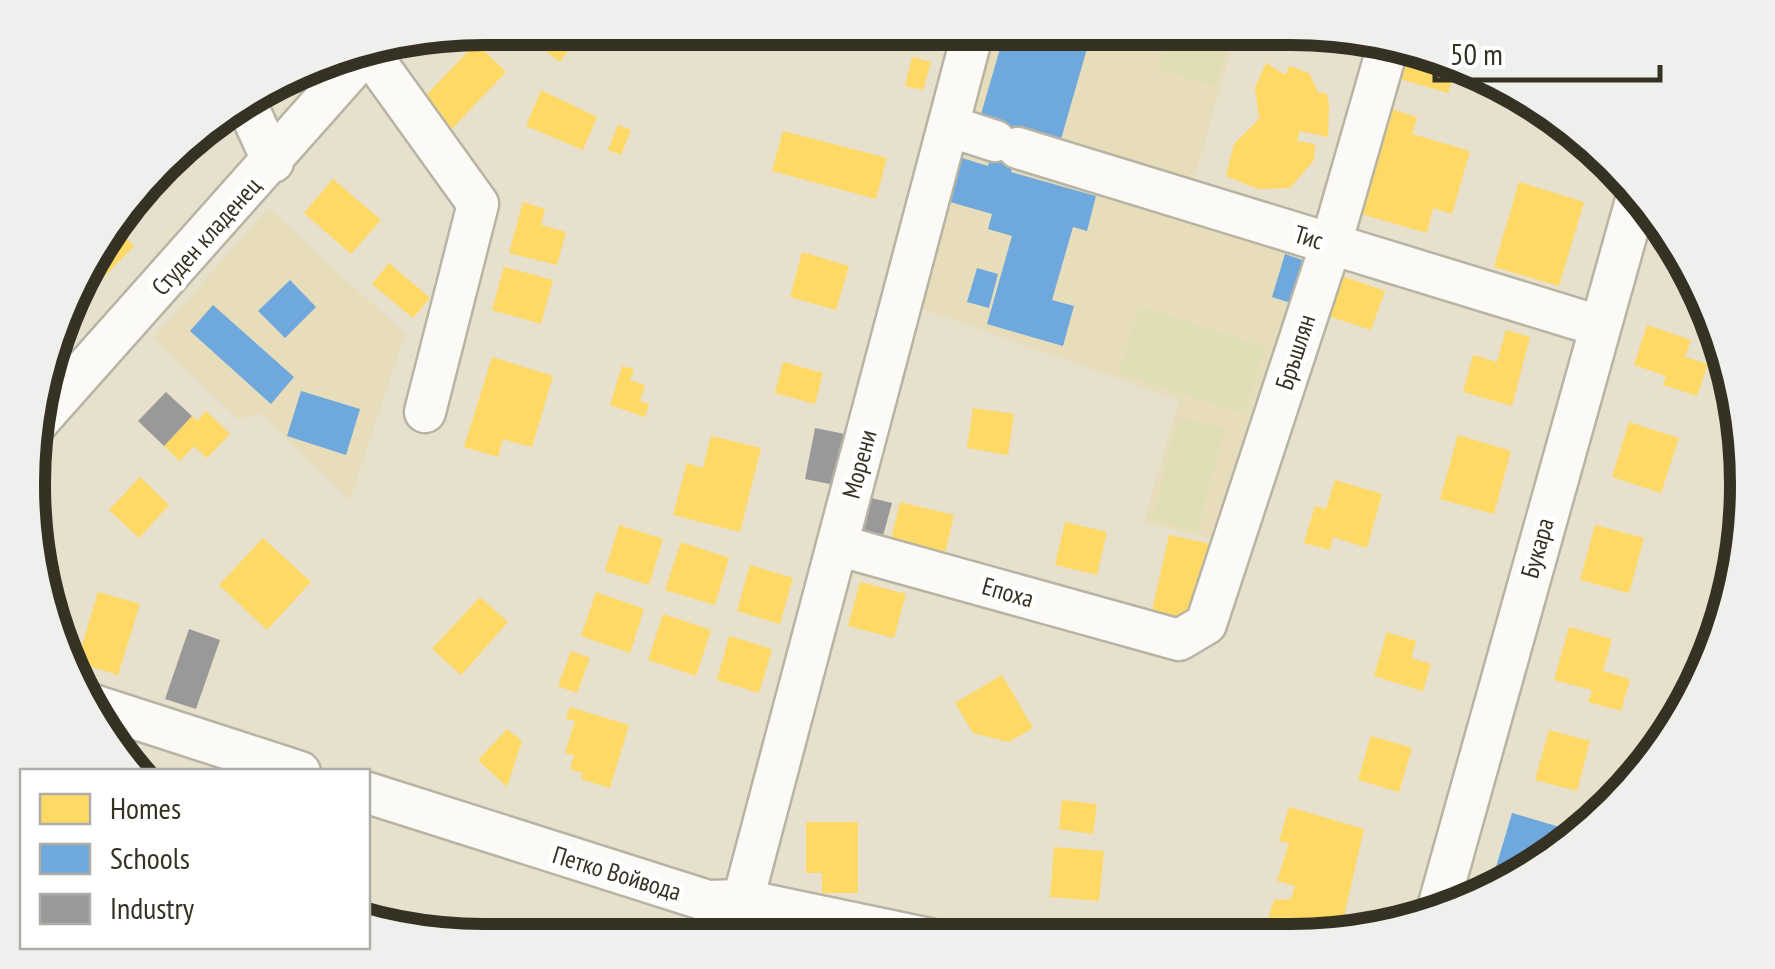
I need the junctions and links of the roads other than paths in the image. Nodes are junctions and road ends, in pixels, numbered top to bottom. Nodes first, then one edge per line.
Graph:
1 (970, 45) edge
2 (1385, 55) edge
3 (377, 58) edge
4 (356, 64) edge
5 (250, 113) edge
6 (949, 126) junction
7 (273, 162) junction
8 (1637, 215) edge
9 (1330, 244) junction
10 (1599, 326) junction
11 (52, 408) edge
12 (425, 412) dead end
13 (837, 545) junction
14 (1180, 640) joint
15 (107, 710) edge
16 (291, 769) edge
17 (370, 794) edge
18 (1441, 898) edge
19 (743, 900) junction
20 (858, 924) edge

1 - 6 street, Морени
2 - 9 street, Бръшлян
3 - 12 street
4 - 7 street, Студен кладенец
5 - 7 street
6 - 9 street, Тис
6 - 13 street, Морени
7 - 11 street, Студен кладенец
8 - 10 street, Букара
9 - 10 street, Тис
9 - 14 street, Бръшлян
10 - 18 street, Букара
13 - 14 street, Епоха
13 - 19 street, Морени
15 - 16 street
17 - 19 street, Петко Войвода
19 - 20 street, Петко Войвода

